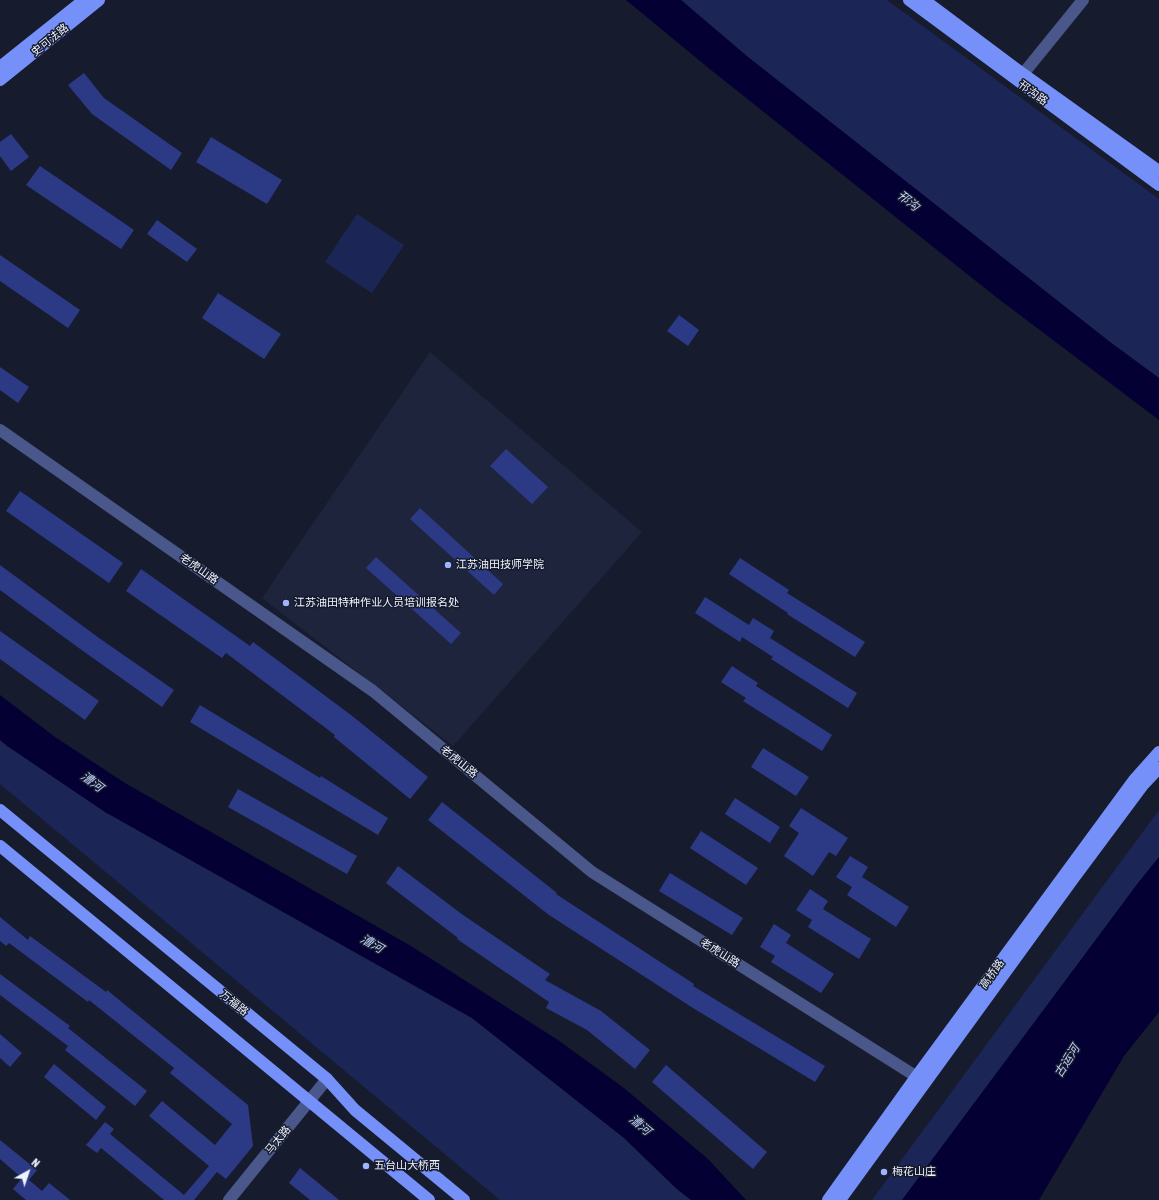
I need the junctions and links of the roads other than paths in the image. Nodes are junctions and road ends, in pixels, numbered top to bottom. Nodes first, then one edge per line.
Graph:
1 (84, 0) edge
2 (99, 0) edge
3 (909, 0) edge
4 (924, 0) edge
5 (1083, 0) edge
6 (0, 67) edge
7 (1023, 74) junction
8 (0, 80) edge
9 (1159, 172) edge
10 (1159, 185) edge
11 (0, 430) edge
12 (1159, 752) edge
13 (1159, 768) edge
14 (0, 810) edge
15 (0, 846) edge
16 (327, 1079) junction
17 (921, 1079) junction
18 (310, 1101) junction
19 (229, 1200) edge
20 (429, 1200) edge
21 (464, 1200) edge
22 (828, 1200) edge
23 (840, 1200) edge

1 - 6 main road, 史可法路
2 - 8 main road, 史可法路
3 - 10 main road, 邗沟路
4 - 7 main road, 邗沟路
5 - 7 street
7 - 9 main road, 邗沟路
11 - 17 street, 老虎山路
12 - 17 main road, 高桥路
13 - 17 main road, 高桥路
14 - 16 main road, 万福路
15 - 18 main road
16 - 18 street, 马太路
16 - 21 main road, 万福路
17 - 22 main road, 高桥路
17 - 23 main road, 高桥路
18 - 19 street, 马太路
18 - 20 main road

